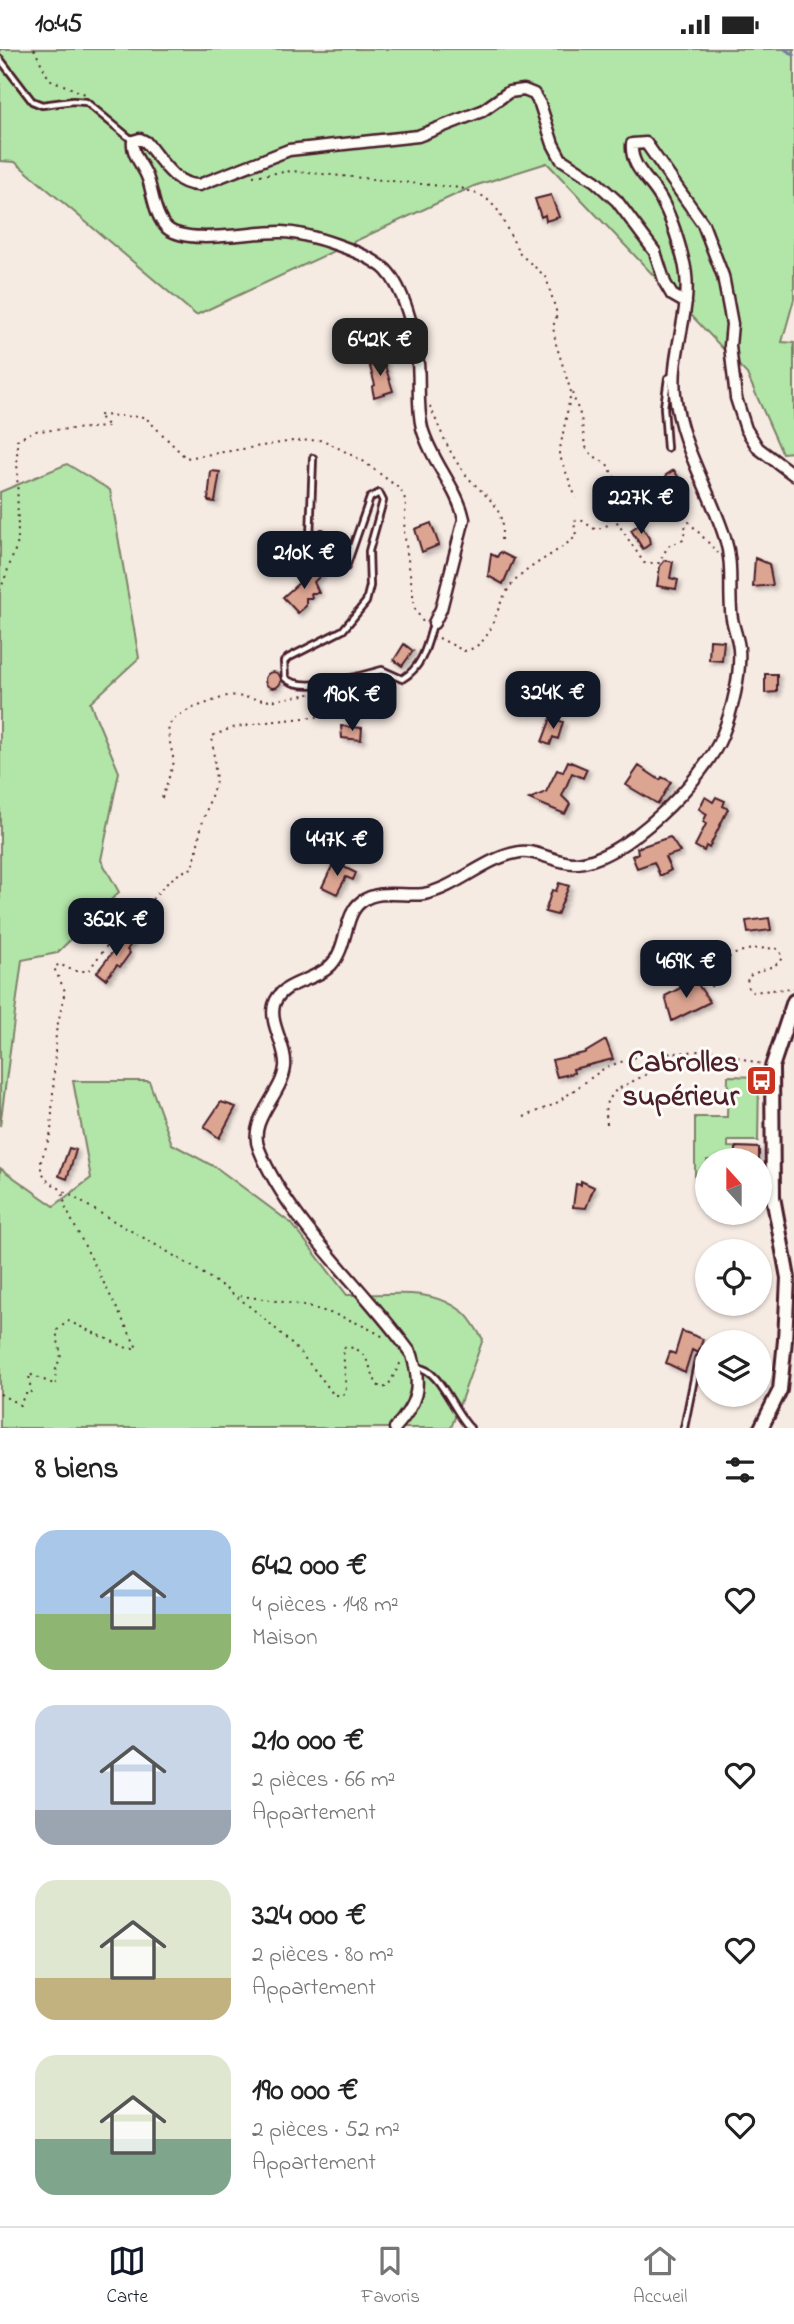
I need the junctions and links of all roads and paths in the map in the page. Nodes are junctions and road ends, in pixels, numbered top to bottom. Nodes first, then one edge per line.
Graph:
1 (34, 49) edge
2 (0, 59) edge
3 (86, 102) junction
4 (133, 141) junction
5 (246, 178) dead end
6 (686, 303) junction
7 (675, 375) junction
8 (571, 392) junction
9 (428, 397) dead end
10 (667, 448) dead end
11 (313, 458) dead end
12 (794, 475) edge
13 (618, 482) dead end
14 (576, 498) dead end
15 (500, 544) dead end
16 (723, 557) dead end
17 (0, 591) edge
18 (432, 627) junction
19 (397, 679) junction
20 (319, 692) dead end
21 (162, 798) dead end
22 (711, 987) dead end
23 (794, 988) edge
24 (794, 1001) edge
25 (740, 1056) junction
26 (772, 1067) junction
27 (524, 1117) dead end
28 (607, 1124) dead end
29 (62, 1191) junction
30 (237, 1296) junction
31 (392, 1343) dead end
32 (412, 1356) junction
33 (416, 1368) junction
34 (695, 1374) edge
35 (0, 1394) edge
36 (395, 1428) edge
37 (470, 1428) edge
38 (684, 1428) edge
39 (761, 1428) edge

1 - 3 path
2 - 3 lane
3 - 4 lane
4 - 6 street
4 - 18 street
5 - 8 path
6 - 7 street
6 - 12 street
7 - 10 lane
7 - 32 street
8 - 13 path
8 - 14 path
9 - 15 path
11 - 19 lane
16 - 18 path
17 - 18 path
18 - 19 lane
19 - 29 path
20 - 21 path
22 - 23 path
24 - 26 street
25 - 26 path
25 - 27 path
25 - 28 path
26 - 39 street
29 - 30 path
29 - 35 path
30 - 31 path
30 - 32 path
32 - 33 street
33 - 36 street
33 - 37 lane
34 - 38 lane

